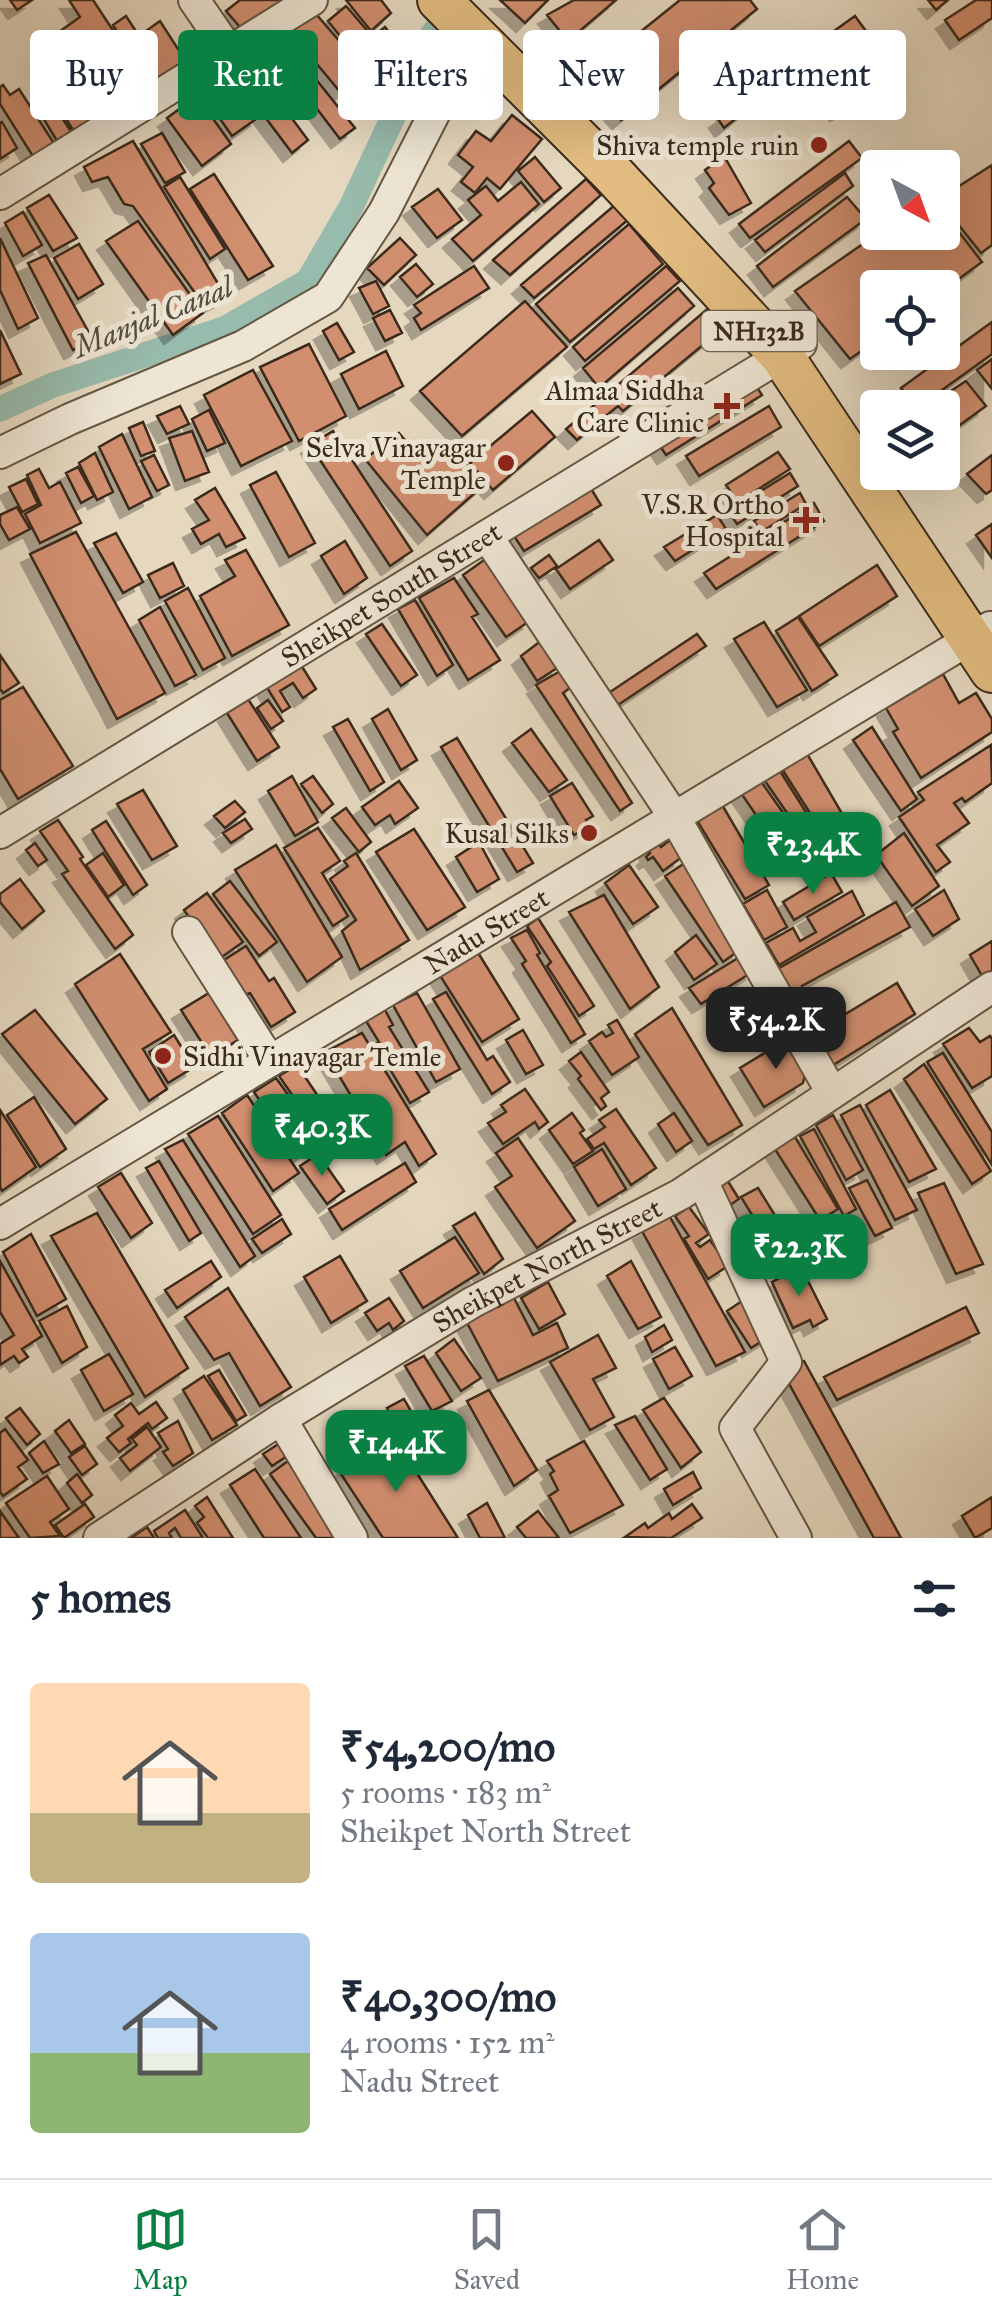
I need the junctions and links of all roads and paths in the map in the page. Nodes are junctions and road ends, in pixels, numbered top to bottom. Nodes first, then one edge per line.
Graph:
1 (194, 0) edge
2 (312, 0) edge
3 (464, 18) edge
4 (215, 30) edge
5 (263, 30) edge
6 (178, 83) edge
7 (0, 194) edge
8 (792, 350) junction
9 (860, 435) edge
10 (0, 453) edge
11 (897, 490) edge
12 (487, 536) junction
13 (988, 649) edge
14 (675, 818) junction
15 (0, 833) edge
16 (188, 932) dead end
17 (992, 987) edge
18 (270, 1061) junction
19 (832, 1091) junction
20 (702, 1180) junction
21 (0, 1224) edge
22 (281, 1419) junction
23 (99, 1538) edge
24 (352, 1538) edge
25 (796, 1538) edge

1 - 4 street
2 - 5 street
3 - 8 highway
3 - 10 street
6 - 7 street
8 - 9 highway
8 - 12 street, Sheikpet South Street
8 - 13 highway, NH132B
11 - 13 highway
12 - 14 street
12 - 15 street, Sheikpet South Street
13 - 14 street, Nadu Street
14 - 18 street, Nadu Street
14 - 19 street
16 - 18 street
17 - 19 street, Sheikpet North Street
18 - 21 street, Nadu Street
19 - 20 street, Sheikpet North Street
20 - 22 street, Sheikpet North Street
20 - 25 street
22 - 23 street, Sheikpet North Street
22 - 24 street

